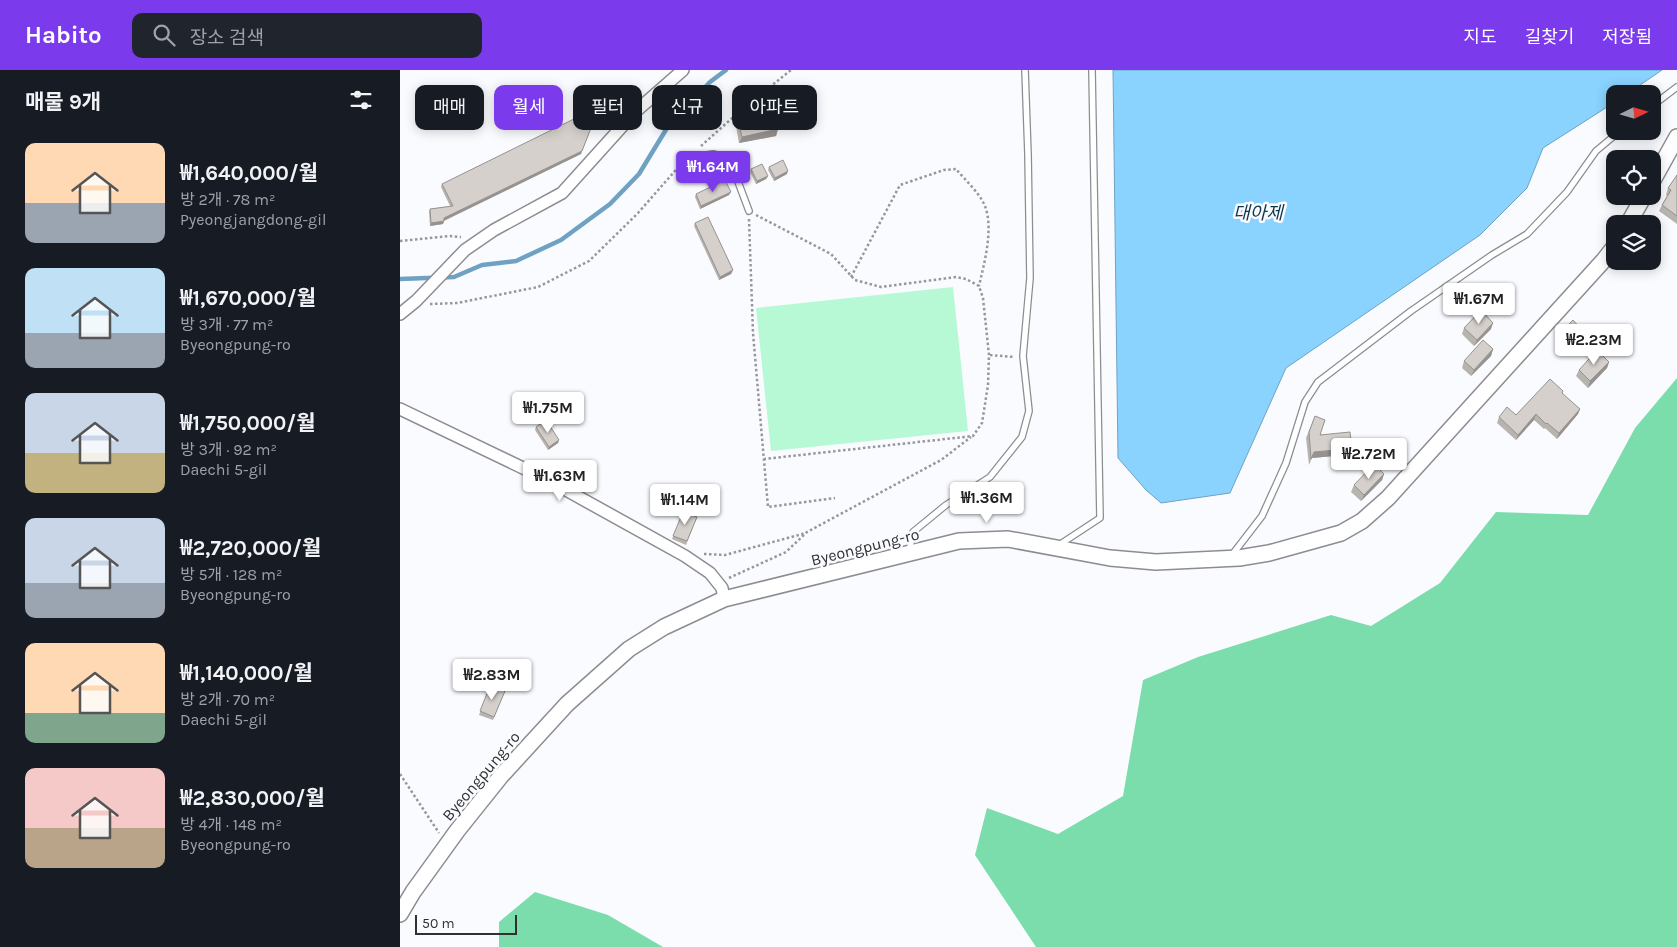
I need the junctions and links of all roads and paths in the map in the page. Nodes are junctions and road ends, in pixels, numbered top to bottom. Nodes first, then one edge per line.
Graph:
1 (683, 70) edge
2 (791, 70) edge
3 (1025, 70) edge
4 (1092, 70) edge
5 (1677, 86) edge
6 (1661, 99) edge
7 (1677, 137) edge
8 (1609, 140) edge
9 (688, 158) junction
10 (1661, 166) edge
11 (749, 211) junction
12 (481, 239) junction
13 (400, 241) edge
14 (1606, 257) edge
15 (851, 277) junction
16 (979, 286) junction
17 (413, 303) junction
18 (400, 314) edge
19 (989, 355) junction
20 (1023, 356) junction
21 (400, 409) edge
22 (972, 436) junction
23 (764, 458) junction
24 (835, 498) dead end
25 (807, 532) junction
26 (1056, 548) junction
27 (681, 554) junction
28 (909, 554) junction
29 (1229, 559) junction
30 (717, 583) junction
31 (724, 600) junction
32 (400, 774) edge
33 (451, 840) junction
34 (400, 914) edge

1 - 12 street
2 - 9 path
3 - 20 lane
4 - 26 lane
5 - 6 lane
7 - 10 main road
8 - 29 lane
9 - 11 lane
9 - 17 path
11 - 15 path
11 - 23 path
12 - 13 path
12 - 17 street
14 - 29 main road, Byeongpung-ro
15 - 16 path
15 - 16 path
16 - 19 path
17 - 18 street
19 - 20 path
19 - 22 path
20 - 28 lane
21 - 27 street
22 - 23 path
22 - 25 path
23 - 24 path
25 - 27 path
25 - 30 path
26 - 28 main road, Byeongpung-ro
26 - 29 main road, Byeongpung-ro
27 - 30 street
28 - 31 main road, Byeongpung-ro
30 - 31 street
31 - 33 main road, Byeongpung-ro
32 - 33 path
33 - 34 main road, Byeongpung-ro

